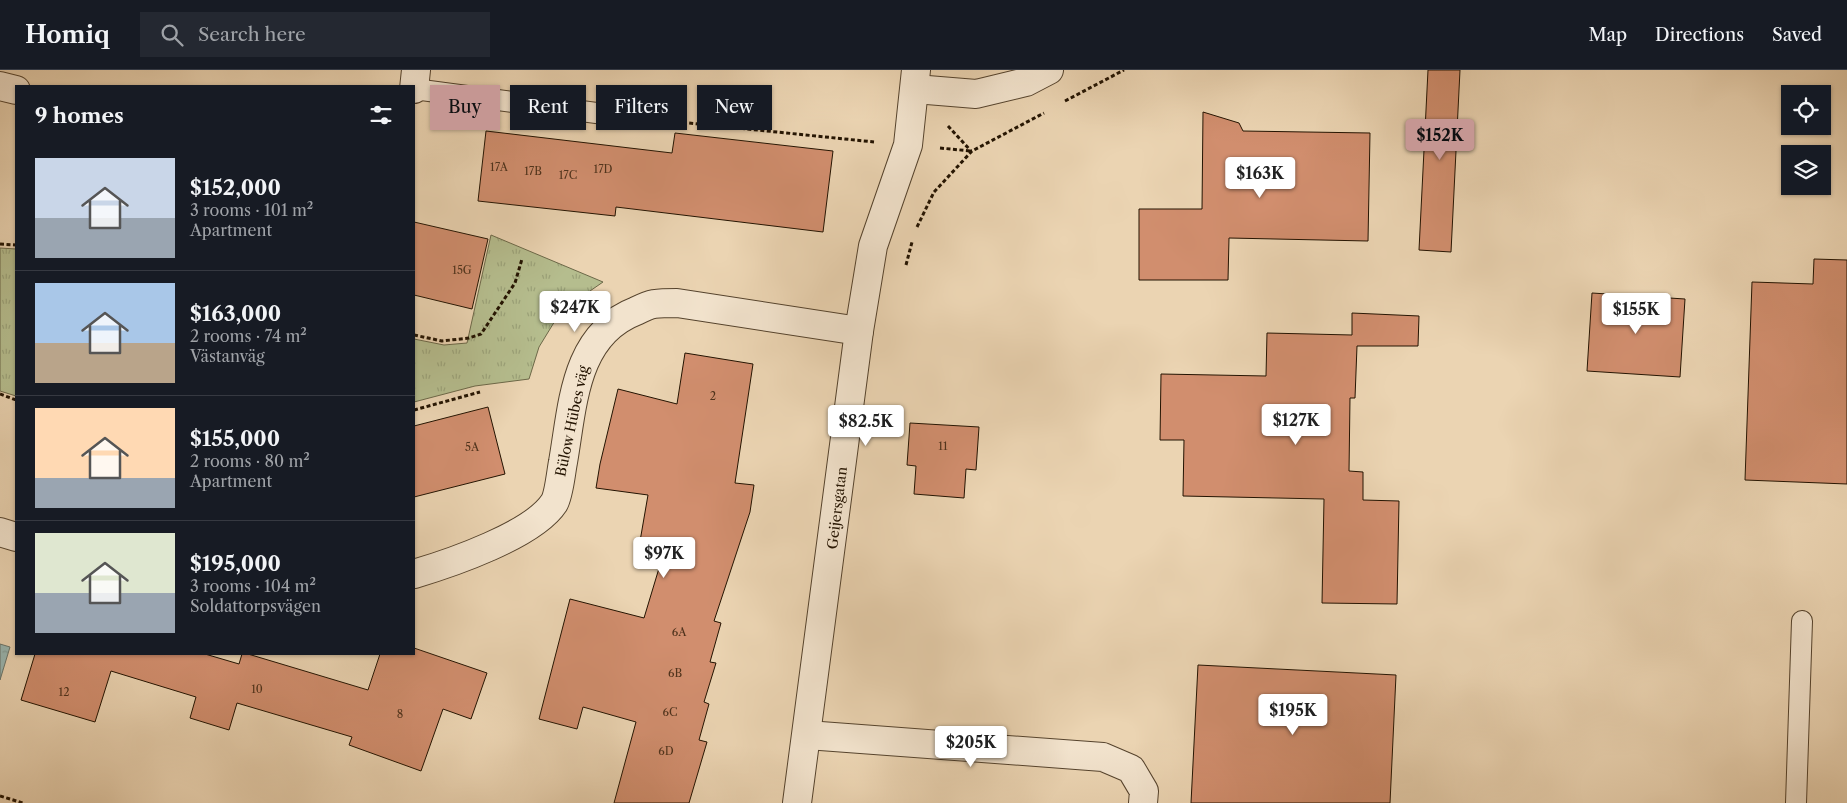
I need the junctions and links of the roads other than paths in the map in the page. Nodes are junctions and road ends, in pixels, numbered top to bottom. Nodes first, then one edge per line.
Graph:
1 (416, 70) edge
2 (1049, 70) edge
3 (916, 80) edge
4 (414, 85) edge
5 (0, 86) edge
6 (415, 89) edge
7 (15, 90) edge
8 (596, 113) edge
9 (859, 331) junction
10 (0, 532) edge
11 (15, 538) edge
12 (415, 574) edge
13 (1802, 621) dead end
14 (808, 735) junction
15 (797, 803) edge
16 (1143, 803) edge
17 (1796, 803) edge

1 - 4 street
2 - 3 street
3 - 9 street, Geijersgatan
5 - 7 street
6 - 8 lane
9 - 12 street, Bülow Hübes väg
9 - 14 street, Geijersgatan
10 - 11 street
13 - 17 lane
14 - 15 street, Geijersgatan
14 - 16 street

